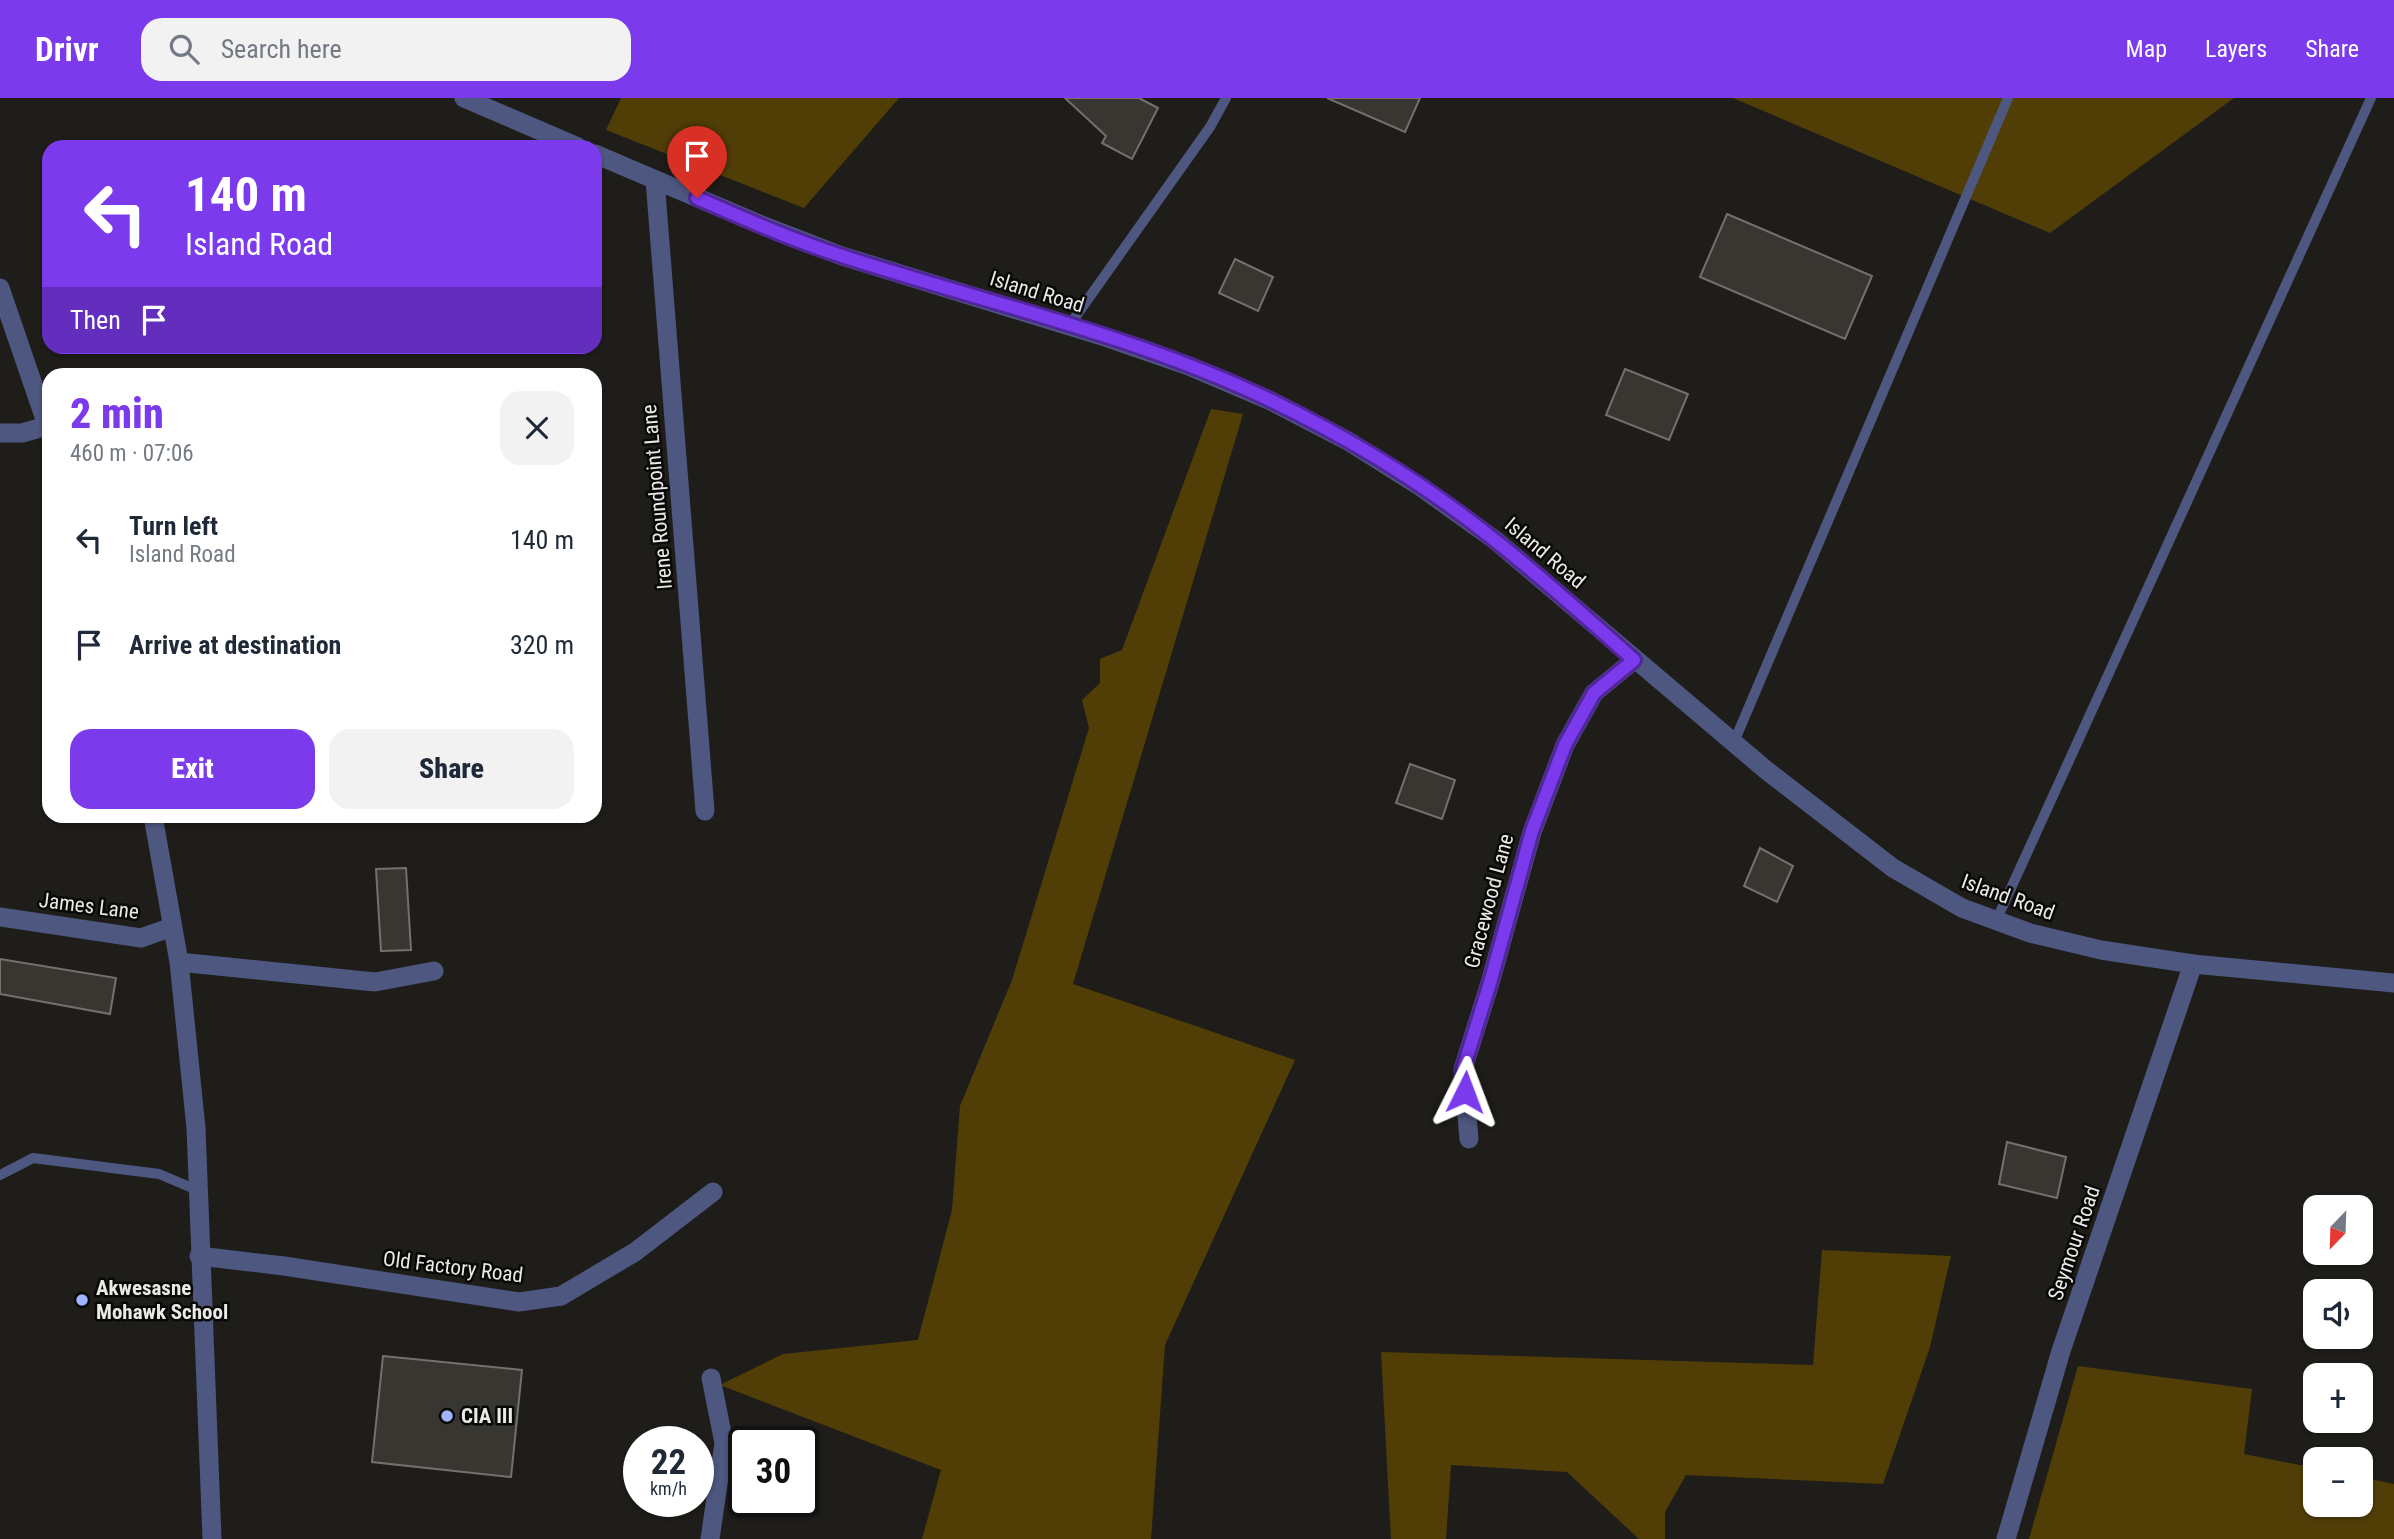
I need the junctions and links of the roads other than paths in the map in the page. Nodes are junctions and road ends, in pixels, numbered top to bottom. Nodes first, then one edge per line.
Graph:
1 (464, 98) edge
2 (1226, 98) edge
3 (2008, 98) edge
4 (2371, 98) edge
5 (562, 140) edge
6 (602, 157) edge
7 (655, 180) junction
8 (0, 288) edge
9 (1069, 326) junction
10 (42, 411) edge
11 (42, 430) edge
12 (0, 433) edge
13 (1634, 660) junction
14 (1734, 742) junction
15 (705, 811) dead end
16 (154, 823) edge
17 (0, 917) edge
18 (1996, 921) junction
19 (172, 927) junction
20 (178, 961) junction
21 (2193, 964) junction
22 (434, 971) dead end
23 (2394, 983) edge
24 (1469, 1139) dead end
25 (0, 1175) edge
26 (198, 1190) junction
27 (713, 1192) dead end
28 (199, 1256) junction
29 (711, 1378) dead end
30 (212, 1539) edge
31 (710, 1539) edge
32 (2006, 1539) edge

1 - 5 street
2 - 9 lane
3 - 14 lane
4 - 18 lane
6 - 7 street, Island Road
7 - 9 street, Island Road
7 - 15 street, Irene Roundpoint Lane
8 - 10 street
9 - 13 street, Island Road
11 - 12 street
13 - 14 street, Island Road
13 - 24 street, Gracewood Lane
14 - 18 street, Island Road
16 - 19 street
17 - 19 street, James Lane
18 - 21 street, Island Road
19 - 20 street
20 - 22 street
20 - 26 street
21 - 23 street, Island Road
21 - 32 street, Seymour Road
25 - 26 lane
26 - 28 street
27 - 28 street, Old Factory Road
28 - 30 street
29 - 31 street

